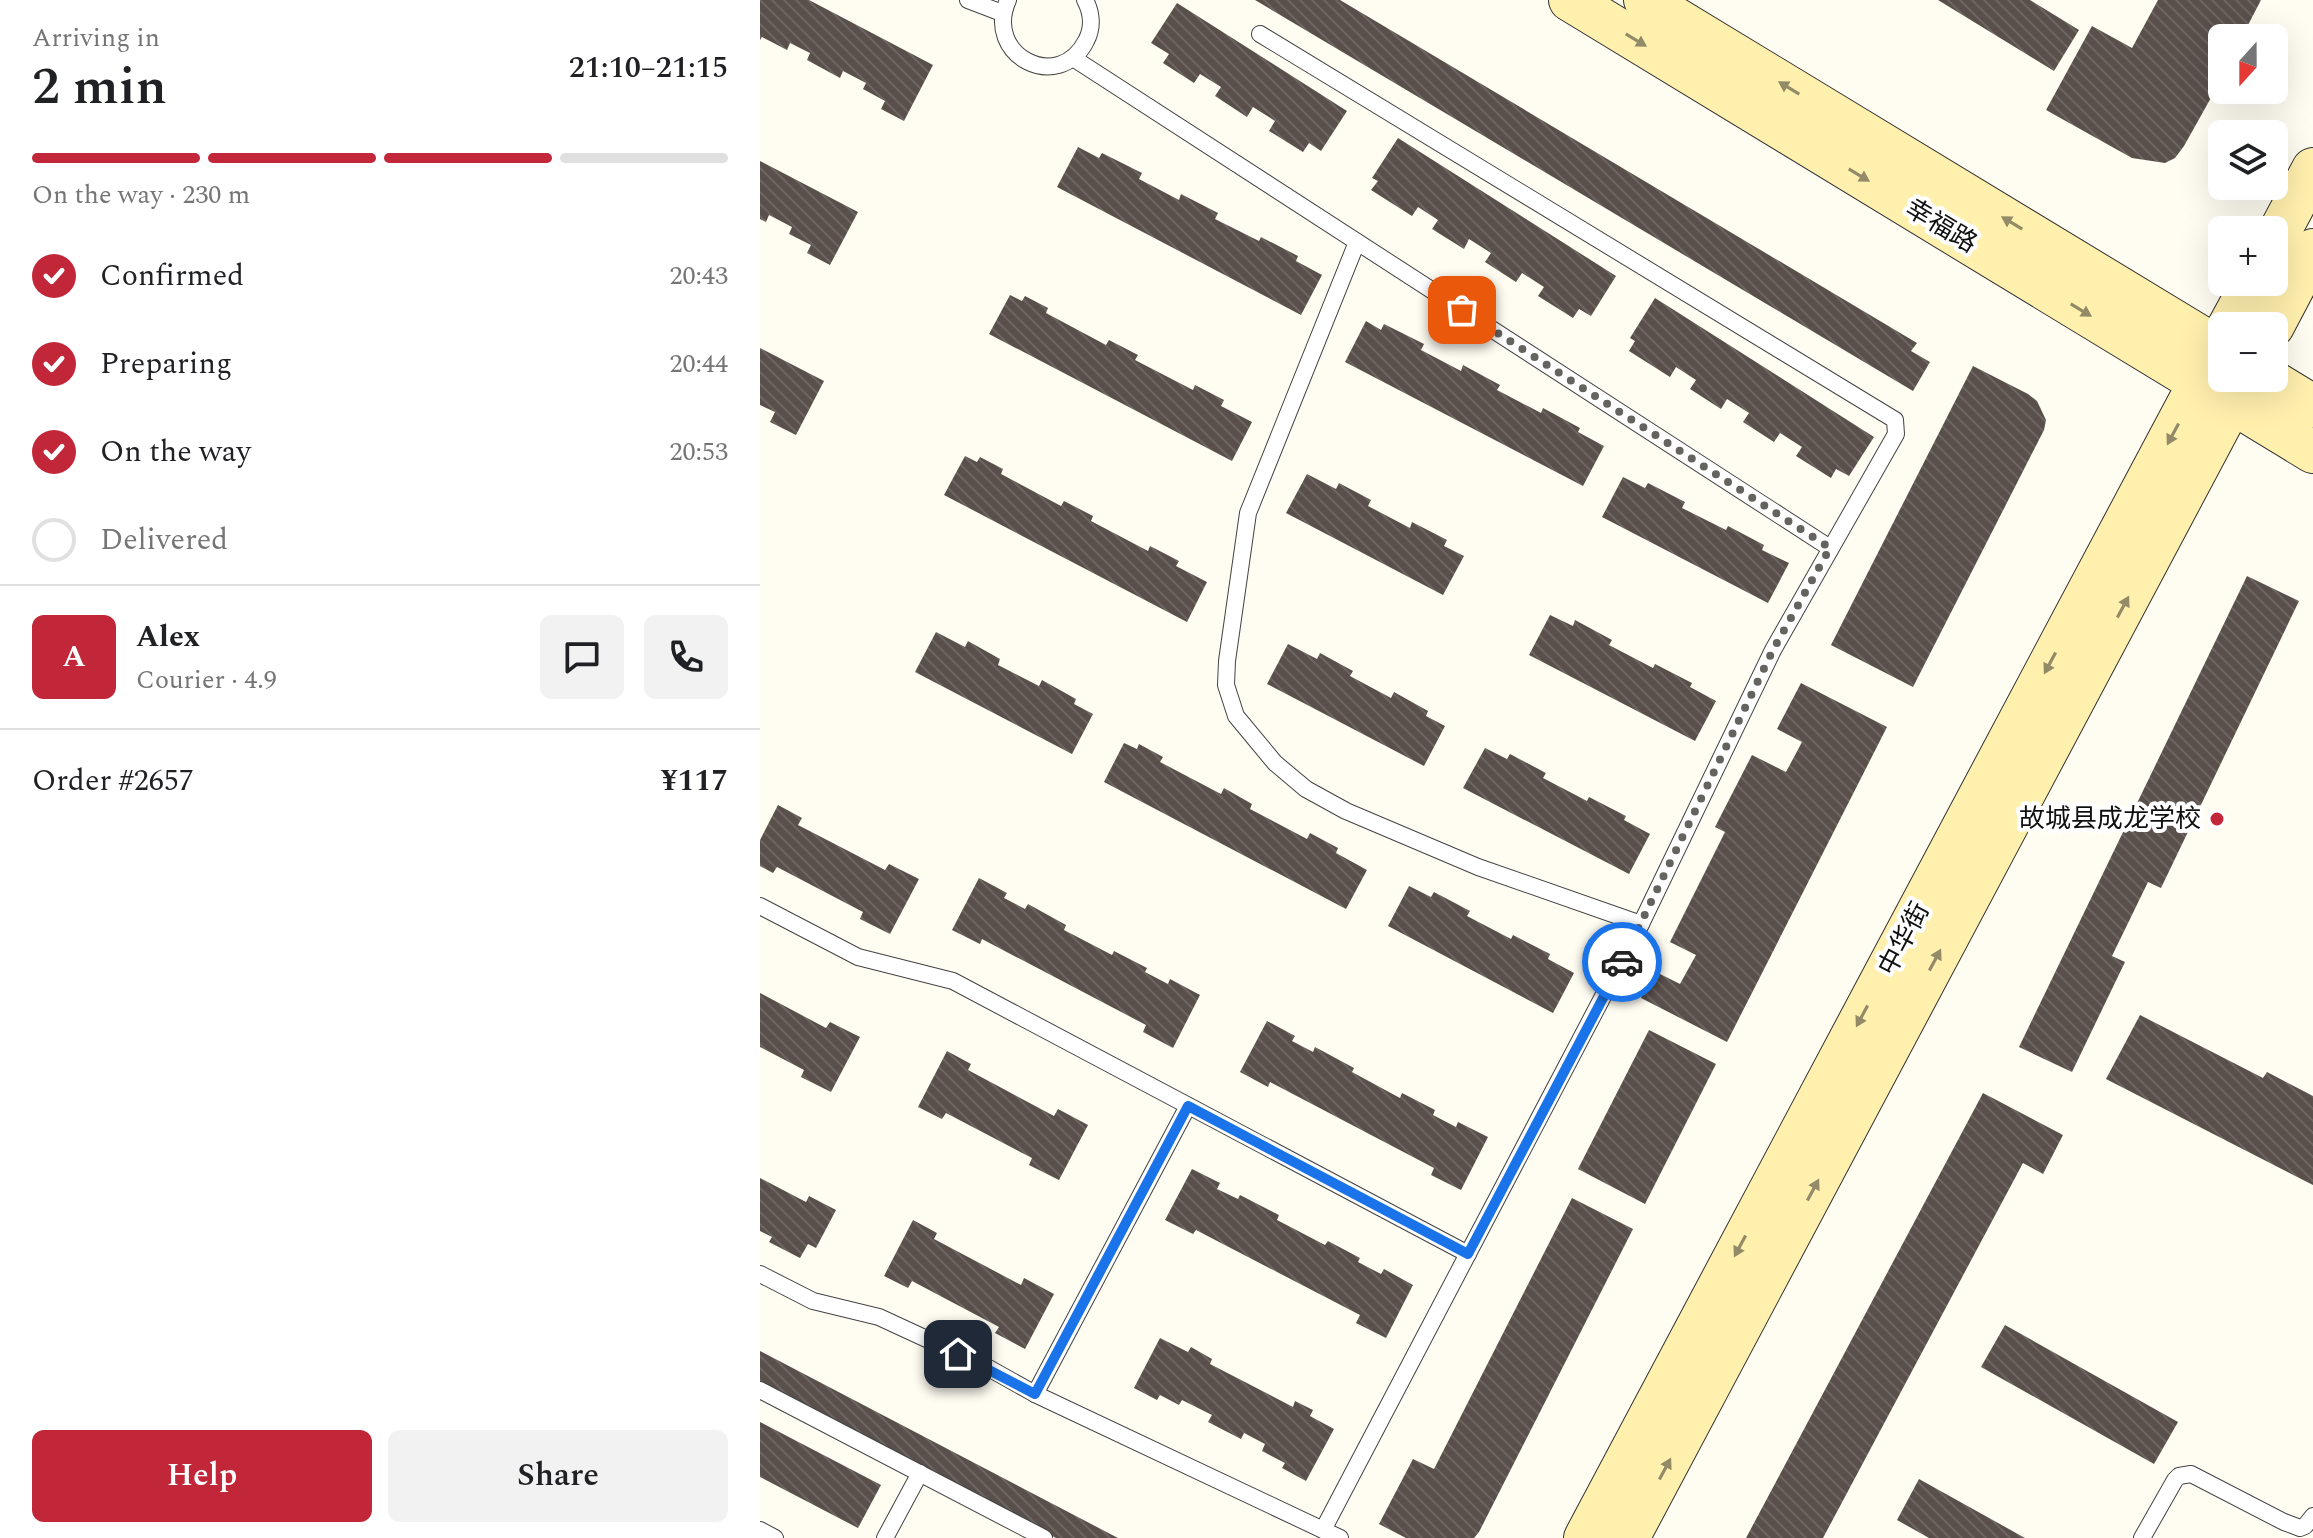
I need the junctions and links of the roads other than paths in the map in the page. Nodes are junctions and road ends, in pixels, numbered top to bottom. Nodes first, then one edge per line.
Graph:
1 (968, 0) edge
2 (1085, 0) edge
3 (1570, 0) edge
4 (1645, 0) edge
5 (1005, 7) edge
6 (1260, 34) dead end
7 (1073, 58) junction
8 (2313, 169) edge
9 (2288, 216) edge
10 (1357, 242) junction
11 (2313, 250) edge
12 (2280, 312) edge
13 (2208, 351) edge
14 (2208, 352) edge
15 (2208, 390) edge
16 (2288, 391) edge
17 (2208, 392) edge
18 (2254, 392) edge
19 (2313, 406) edge
20 (2313, 452) edge
21 (1830, 548) junction
22 (760, 906) edge
23 (1641, 924) junction
24 (1188, 1106) junction
25 (1468, 1254) junction
26 (760, 1274) edge
27 (760, 1390) edge
28 (1035, 1394) junction
29 (920, 1473) junction
30 (2313, 1516) edge
31 (760, 1530) edge
32 (1323, 1530) junction
33 (775, 1538) edge
34 (885, 1538) edge
35 (1044, 1538) edge
36 (1340, 1538) edge
37 (1585, 1538) edge
38 (1628, 1538) edge
39 (2142, 1538) edge

1 - 5 lane
2 - 7 lane
3 -> 14 main road, 幸福路
13 -> 4 main road, 幸福路
5 - 7 lane
6 - 21 lane
7 - 10 lane
8 - 9 main road
10 - 21 lane
10 - 23 lane
11 - 12 main road
15 -> 37 main road, 中华街
16 - 19 main road
38 -> 17 main road, 中华街
18 - 20 main road, 幸福路
21 - 23 lane
22 - 24 lane
23 - 25 lane
24 - 25 lane
24 - 28 lane
25 - 32 lane
26 - 28 lane
27 - 29 lane
28 - 32 lane
29 - 34 lane
29 - 35 lane
30 - 39 lane
31 - 33 lane
32 - 36 lane

